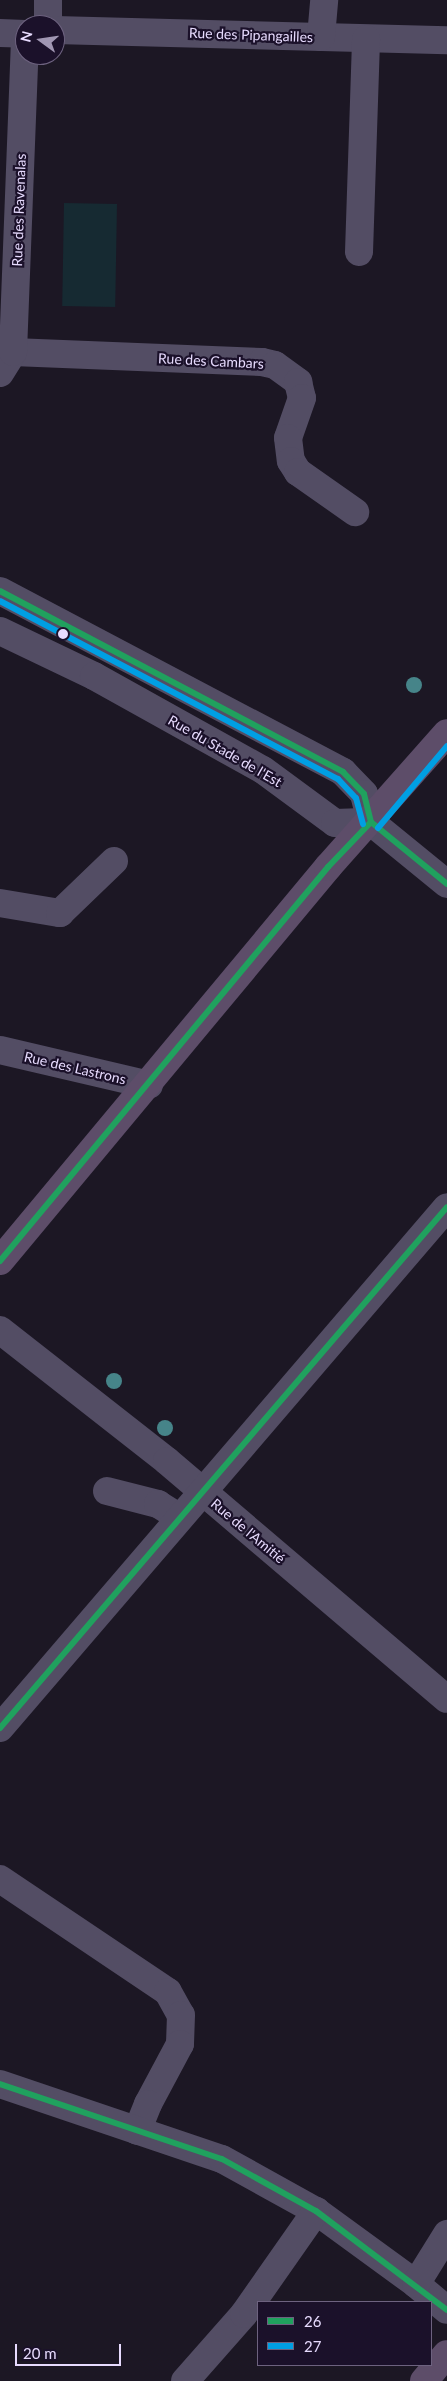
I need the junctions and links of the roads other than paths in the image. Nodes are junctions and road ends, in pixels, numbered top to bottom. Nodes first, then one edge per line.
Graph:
1 (48, 0) edge
2 (324, 0) edge
3 (48, 15) edge
4 (65, 30) edge
5 (0, 32) edge
6 (15, 33) edge
7 (321, 37) junction
8 (366, 39) junction
9 (447, 40) edge
10 (24, 65) edge
11 (359, 252) dead end
12 (7, 362) edge
13 (355, 512) dead end
14 (0, 591) edge
15 (0, 632) edge
16 (447, 733) edge
17 (371, 822) junction
18 (114, 861) dead end
19 (447, 884) edge
20 (0, 903) edge
21 (0, 1050) edge
22 (149, 1086) junction
23 (444, 1217) edge
24 (0, 1261) edge
25 (0, 1330) edge
26 (107, 1491) dead end
27 (201, 1492) junction
28 (179, 1517) junction
29 (447, 1699) edge
30 (0, 1728) edge
31 (0, 1879) edge
32 (0, 2084) edge
33 (137, 2131) junction
34 (316, 2211) junction
35 (447, 2234) edge
36 (416, 2284) junction
37 (447, 2310) edge
38 (447, 2354) edge
39 (184, 2381) edge
40 (424, 2381) edge

1 - 3 street
2 - 7 street
4 - 7 street, Rue des Pipangailles
5 - 6 street
7 - 8 street, Rue des Pipangailles
8 - 9 street, Rue des Pipangailles
8 - 11 street
10 - 12 street, Rue des Ravenalas
12 - 13 street, Rue des Cambars
14 - 17 street
15 - 17 street, Rue du Stade de l'Est
16 - 17 main road
17 - 19 street
17 - 22 main road
18 - 20 street
21 - 22 street, Rue des Lastrons
22 - 24 main road
23 - 27 street
25 - 27 street, Rue de l'Amitié
26 - 28 street
27 - 28 street
27 - 29 street, Rue de l'Amitié
28 - 30 street
31 - 33 street
32 - 33 street
33 - 34 street
34 - 36 street
34 - 39 street
35 - 36 street
36 - 37 street
38 - 40 main road

